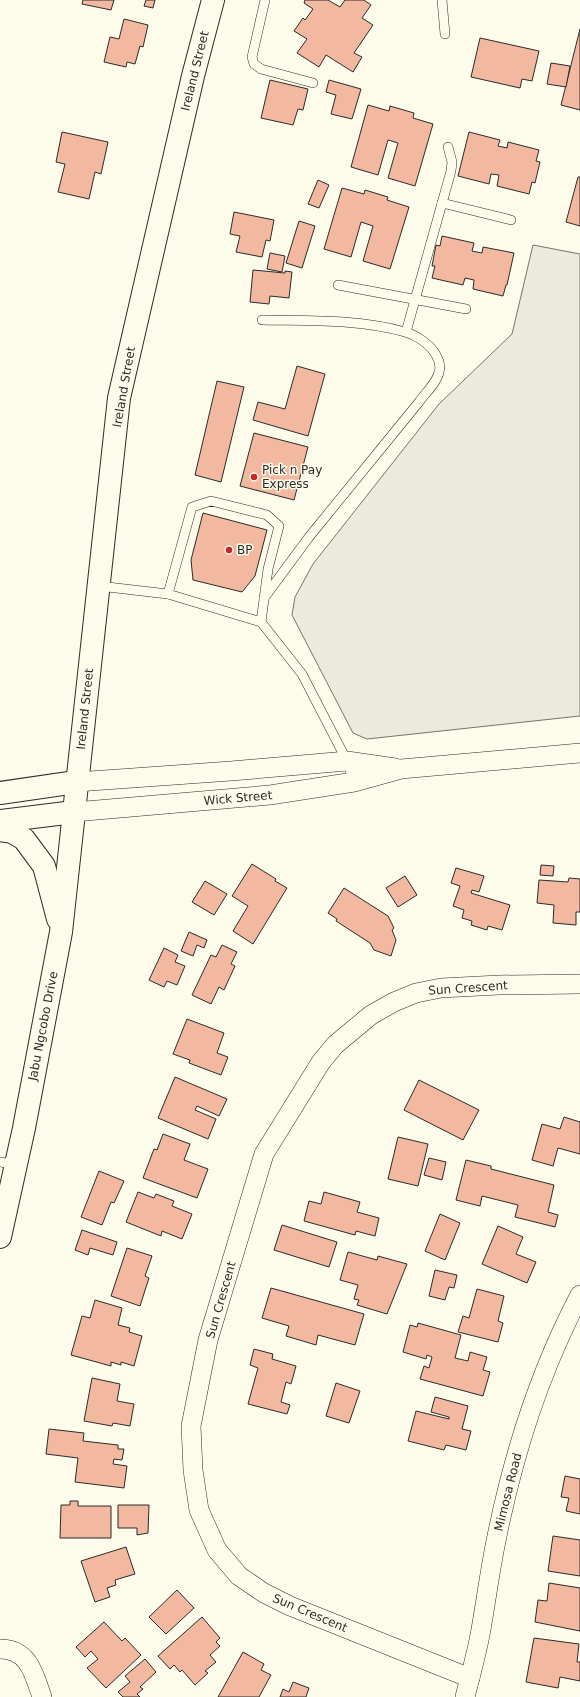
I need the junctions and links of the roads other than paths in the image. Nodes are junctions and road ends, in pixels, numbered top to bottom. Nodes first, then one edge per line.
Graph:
1 (213, 0) edge
2 (265, 0) edge
3 (442, 0) edge
4 (445, 34) dead end
5 (313, 83) dead end
6 (448, 147) dead end
7 (442, 203) junction
8 (511, 220) dead end
9 (338, 285) dead end
10 (415, 300) junction
11 (466, 309) dead end
12 (262, 320) dead end
13 (406, 332) junction
14 (98, 586) junction
15 (168, 594) junction
16 (264, 598) junction
17 (261, 622) junction
18 (580, 753) edge
19 (347, 761) junction
20 (401, 768) junction
21 (76, 782) junction
22 (354, 782) junction
23 (0, 792) edge
24 (74, 812) junction
25 (0, 821) edge
26 (0, 830) edge
27 (61, 932) junction
28 (580, 984) edge
29 (8, 1163) edge
30 (0, 1237) edge
31 (580, 1295) edge
32 (0, 1649) edge
33 (470, 1678) junction
34 (42, 1697) edge
35 (465, 1697) edge

1 - 14 street, Ireland Street
2 - 5 lane
3 - 4 lane
6 - 7 lane
7 - 8 lane
7 - 10 lane
9 - 10 lane
10 - 11 lane
10 - 13 lane
12 - 13 lane
13 - 16 lane
14 - 15 lane
14 - 21 street, Ireland Street
15 - 16 lane
15 - 17 lane
16 - 17 lane
17 - 19 lane
18 - 20 street, Wick Street
19 - 20 street, Wick Street
19 - 21 street, Wick Street
19 - 22 lane
20 - 22 street, Wick Street
21 - 23 street
21 - 24 street, Jabu Ngcobo Drive
22 - 24 street, Wick Street
24 - 25 street
24 - 27 street, Jabu Ngcobo Drive
26 - 27 street
27 - 29 street, Jabu Ngcobo Drive
28 - 33 street, Sun Crescent
29 - 30 street, Jabu Ngcobo Drive
31 - 33 street, Mimosa Road
32 - 34 street
33 - 35 street, Mimosa Road

